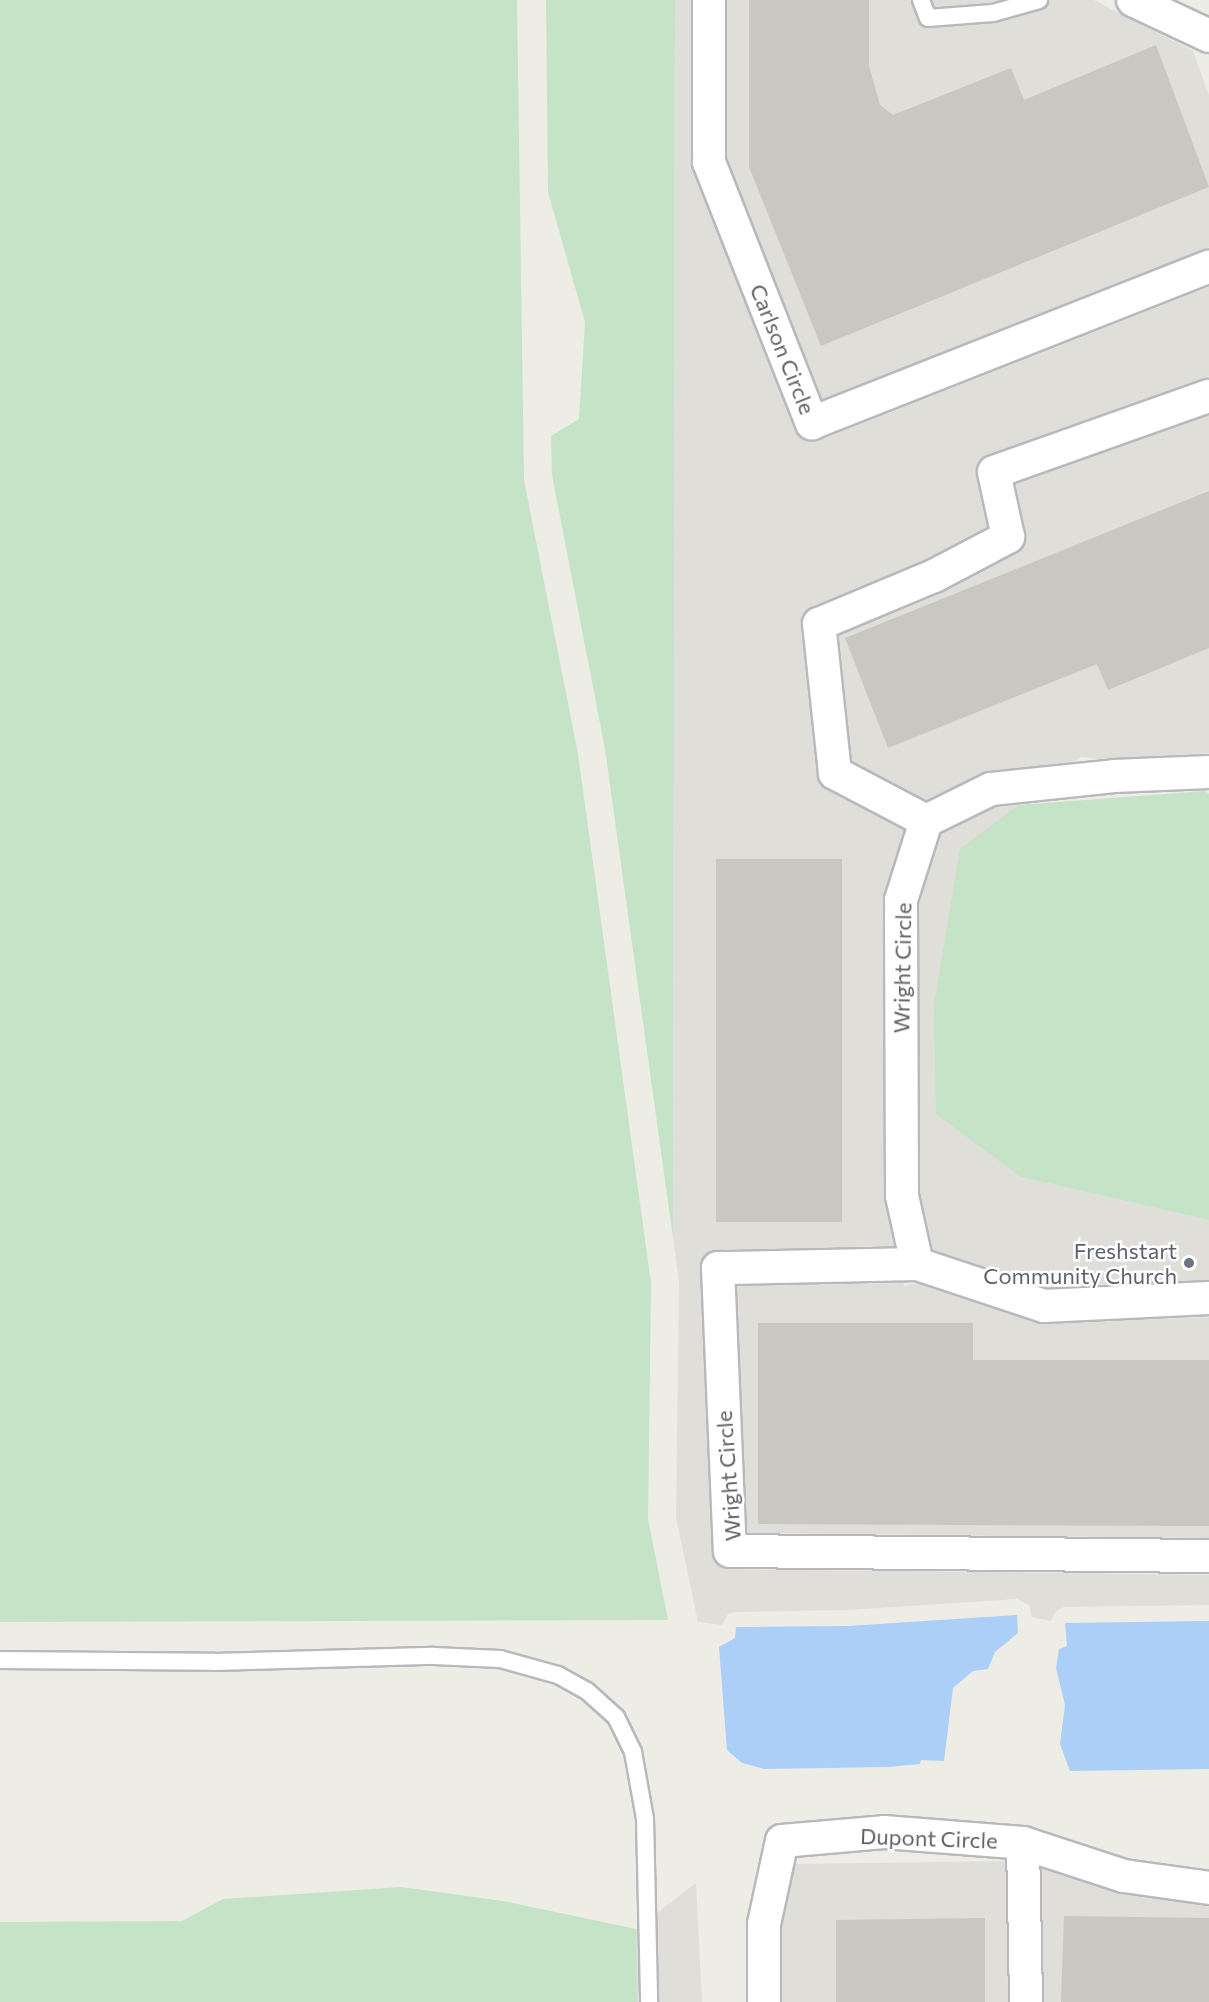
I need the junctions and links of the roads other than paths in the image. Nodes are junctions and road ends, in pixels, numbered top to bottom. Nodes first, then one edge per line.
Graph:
1 (709, 0) edge
2 (921, 0) edge
3 (1039, 0) edge
4 (1133, 0) edge
5 (1208, 40) edge
6 (1209, 267) edge
7 (1209, 396) edge
8 (1209, 772) edge
9 (926, 821) junction
10 (916, 1264) junction
11 (1209, 1298) edge
12 (1209, 1556) edge
13 (0, 1660) edge
14 (1023, 1843) junction
15 (1209, 1888) edge
16 (649, 2002) edge
17 (765, 2002) edge
18 (1026, 2002) edge

1 - 6 street, Carlson Circle
2 - 3 lane
4 - 5 street
7 - 9 street
8 - 9 street
9 - 10 street, Wright Circle
10 - 11 street, Wright Circle
10 - 12 street, Wright Circle
13 - 16 lane
14 - 15 street, Dupont Circle
14 - 17 street, Dupont Circle
14 - 18 street, Dupont Circle

